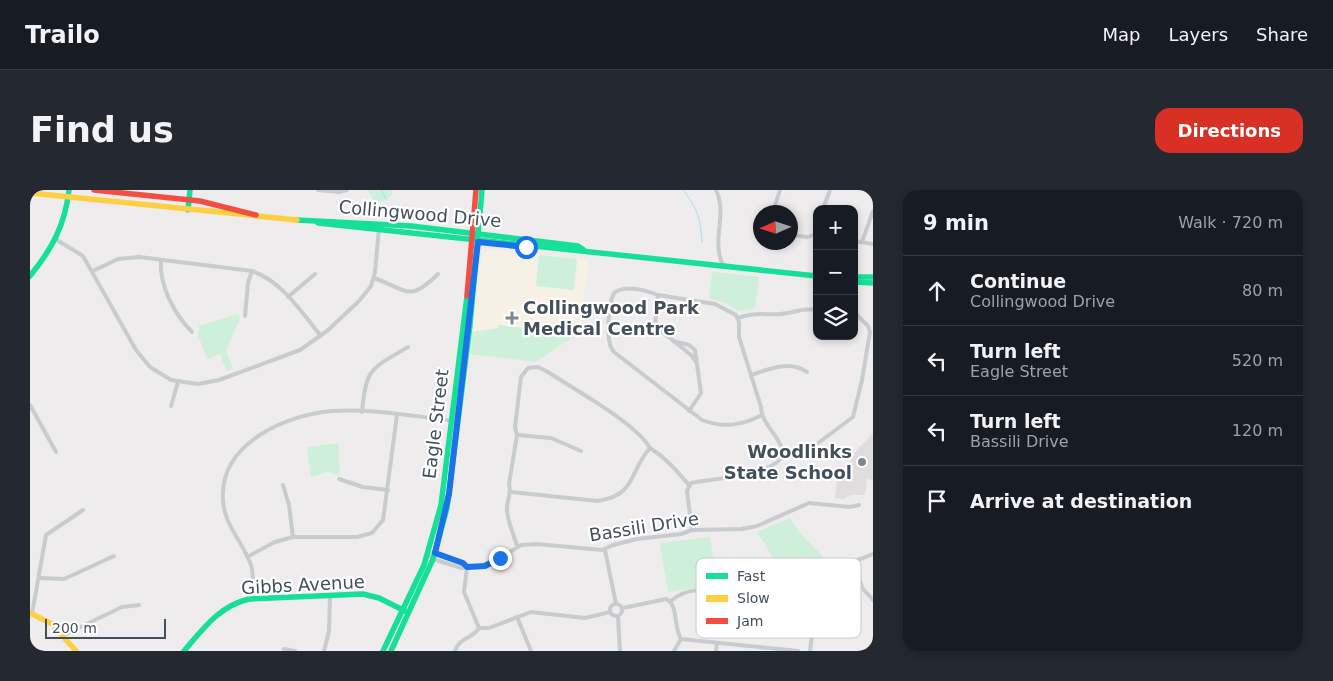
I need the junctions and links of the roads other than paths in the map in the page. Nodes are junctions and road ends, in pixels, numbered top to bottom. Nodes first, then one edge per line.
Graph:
1 (64, 190) edge
2 (69, 190) edge
3 (94, 190) edge
4 (190, 190) edge
5 (318, 190) edge
6 (347, 190) edge
7 (476, 190) edge
8 (482, 190) edge
9 (716, 190) edge
10 (780, 190) edge
11 (830, 190) edge
12 (30, 193) edge
13 (66, 198) junction
14 (189, 200) junction
15 (775, 205) edge
16 (824, 205) edge
17 (188, 210) junction
18 (873, 212) edge
19 (270, 219) junction
20 (379, 227) junction
21 (476, 233) junction
22 (798, 235) edge
23 (813, 235) edge
24 (57, 240) junction
25 (476, 242) junction
26 (858, 242) edge
27 (862, 242) junction
28 (873, 244) edge
29 (584, 250) junction
30 (718, 254) junction
31 (161, 260) junction
32 (712, 265) junction
33 (724, 266) junction
34 (93, 271) junction
35 (252, 271) junction
36 (315, 274) dead end
37 (438, 274) dead end
38 (30, 276) edge
39 (813, 276) edge
40 (858, 277) edge
41 (873, 277) edge
42 (374, 278) junction
43 (858, 282) edge
44 (873, 283) edge
45 (658, 295) junction
46 (288, 297) junction
47 (813, 309) edge
48 (245, 316) dead end
49 (858, 316) edge
50 (738, 318) junction
51 (192, 332) dead end
52 (321, 336) junction
53 (673, 341) junction
54 (408, 347) dead end
55 (697, 364) junction
56 (807, 372) dead end
57 (751, 374) junction
58 (178, 382) junction
59 (30, 404) edge
60 (171, 406) dead end
61 (689, 411) junction
62 (362, 412) junction
63 (396, 415) junction
64 (762, 415) junction
65 (454, 421) junction
66 (517, 435) junction
67 (650, 448) junction
68 (581, 451) dead end
69 (56, 452) dead end
70 (784, 454) junction
71 (339, 479) dead end
72 (283, 485) dead end
73 (688, 485) junction
74 (388, 490) junction
75 (511, 492) junction
76 (859, 505) dead end
77 (83, 510) dead end
78 (692, 530) junction
79 (293, 537) junction
80 (517, 546) junction
81 (605, 550) junction
82 (873, 554) edge
83 (114, 556) dead end
84 (432, 556) junction
85 (248, 557) junction
86 (861, 559) edge
87 (466, 567) junction
88 (39, 578) junction
89 (861, 584) edge
90 (696, 592) edge
91 (330, 596) junction
92 (252, 599) junction
93 (873, 600) edge
94 (670, 601) junction
95 (616, 604) junction
96 (139, 605) dead end
97 (623, 608) junction
98 (406, 612) junction
99 (610, 612) junction
100 (31, 614) edge
101 (517, 617) junction
102 (618, 617) junction
103 (478, 628) junction
104 (62, 636) junction
105 (681, 638) junction
106 (812, 638) edge
107 (717, 643) junction
108 (284, 649) dead end
109 (761, 650) edge
110 (76, 651) edge
111 (184, 651) edge
112 (295, 651) edge
113 (324, 651) edge
114 (383, 651) edge
115 (391, 651) edge
116 (455, 651) edge
117 (531, 651) edge
118 (620, 651) edge
119 (674, 651) edge
120 (716, 651) edge
121 (798, 651) edge
122 (810, 651) edge

1 - 13 main road
2 - 13 main road
3 - 14 main road, Collingwood Drive
4 - 14 main road
5 - 6 street
7 - 21 main road, Eagle Street
8 - 21 main road, Eagle Street
9 - 30 street
10 - 15 street
11 - 16 street
12 - 13 main road, Collingwood Drive
13 - 17 main road, Collingwood Drive
13 - 24 main road
14 - 17 main road
14 - 19 main road, Collingwood Drive
17 - 19 main road, Collingwood Drive
18 - 27 street
19 - 20 main road, Collingwood Drive
20 - 21 main road, Collingwood Drive
20 - 25 main road, Collingwood Drive
20 - 42 street
21 - 25 main road, Eagle Street
21 - 29 main road, Collingwood Drive
22 - 23 street
24 - 34 street
24 - 38 main road
25 - 29 main road, Collingwood Drive
25 - 65 main road, Eagle Street
26 - 27 street
27 - 28 street
29 - 32 main road, Collingwood Drive
30 - 32 street
30 - 33 street
31 - 34 street
31 - 35 street
31 - 51 street
32 - 33 main road, Collingwood Drive
33 - 39 main road, Collingwood Drive
34 - 58 street
35 - 46 street
35 - 48 street
36 - 46 street
37 - 42 street
40 - 41 main road
42 - 52 street
43 - 44 main road
45 - 50 street
45 - 53 street
45 - 61 street
46 - 52 street
47 - 50 street
49 - 70 street
50 - 57 street
52 - 58 street
53 - 55 street
53 - 55 street
54 - 62 street
55 - 61 street
56 - 57 street
57 - 64 street
58 - 60 street
59 - 69 street
61 - 64 street
62 - 63 street
62 - 85 street
63 - 65 street
63 - 74 street
64 - 70 street
65 - 84 main road, Eagle Street
66 - 67 street
66 - 68 street
66 - 75 street
67 - 73 street
67 - 75 street
70 - 73 street
71 - 74 street
72 - 79 street
73 - 78 street
74 - 79 street
75 - 80 street
76 - 78 street, Bassili Drive
77 - 88 street
78 - 81 street, Bassili Drive
79 - 85 street
80 - 81 street, Bassili Drive
80 - 87 street
81 - 95 street
82 - 86 street
83 - 88 street
84 - 87 street
84 - 98 main road, Eagle Street
85 - 92 street
87 - 103 street
88 - 100 street
89 - 93 street
90 - 94 street
91 - 92 main road, Gibbs Avenue
91 - 98 main road, Gibbs Avenue
91 - 113 street
92 - 111 main road, Gibbs Avenue
94 - 97 street
94 - 105 street
95 - 97 street
95 - 99 street
96 - 104 street
97 - 102 street
98 - 114 main road, Eagle Street
98 - 115 main road, Eagle Street
99 - 101 street
99 - 102 street
100 - 104 main road
101 - 103 street
101 - 117 street
102 - 118 street
103 - 116 street
104 - 110 main road
105 - 107 street
105 - 119 street
106 - 122 street
107 - 109 street
107 - 120 street
108 - 112 street
109 - 121 street

